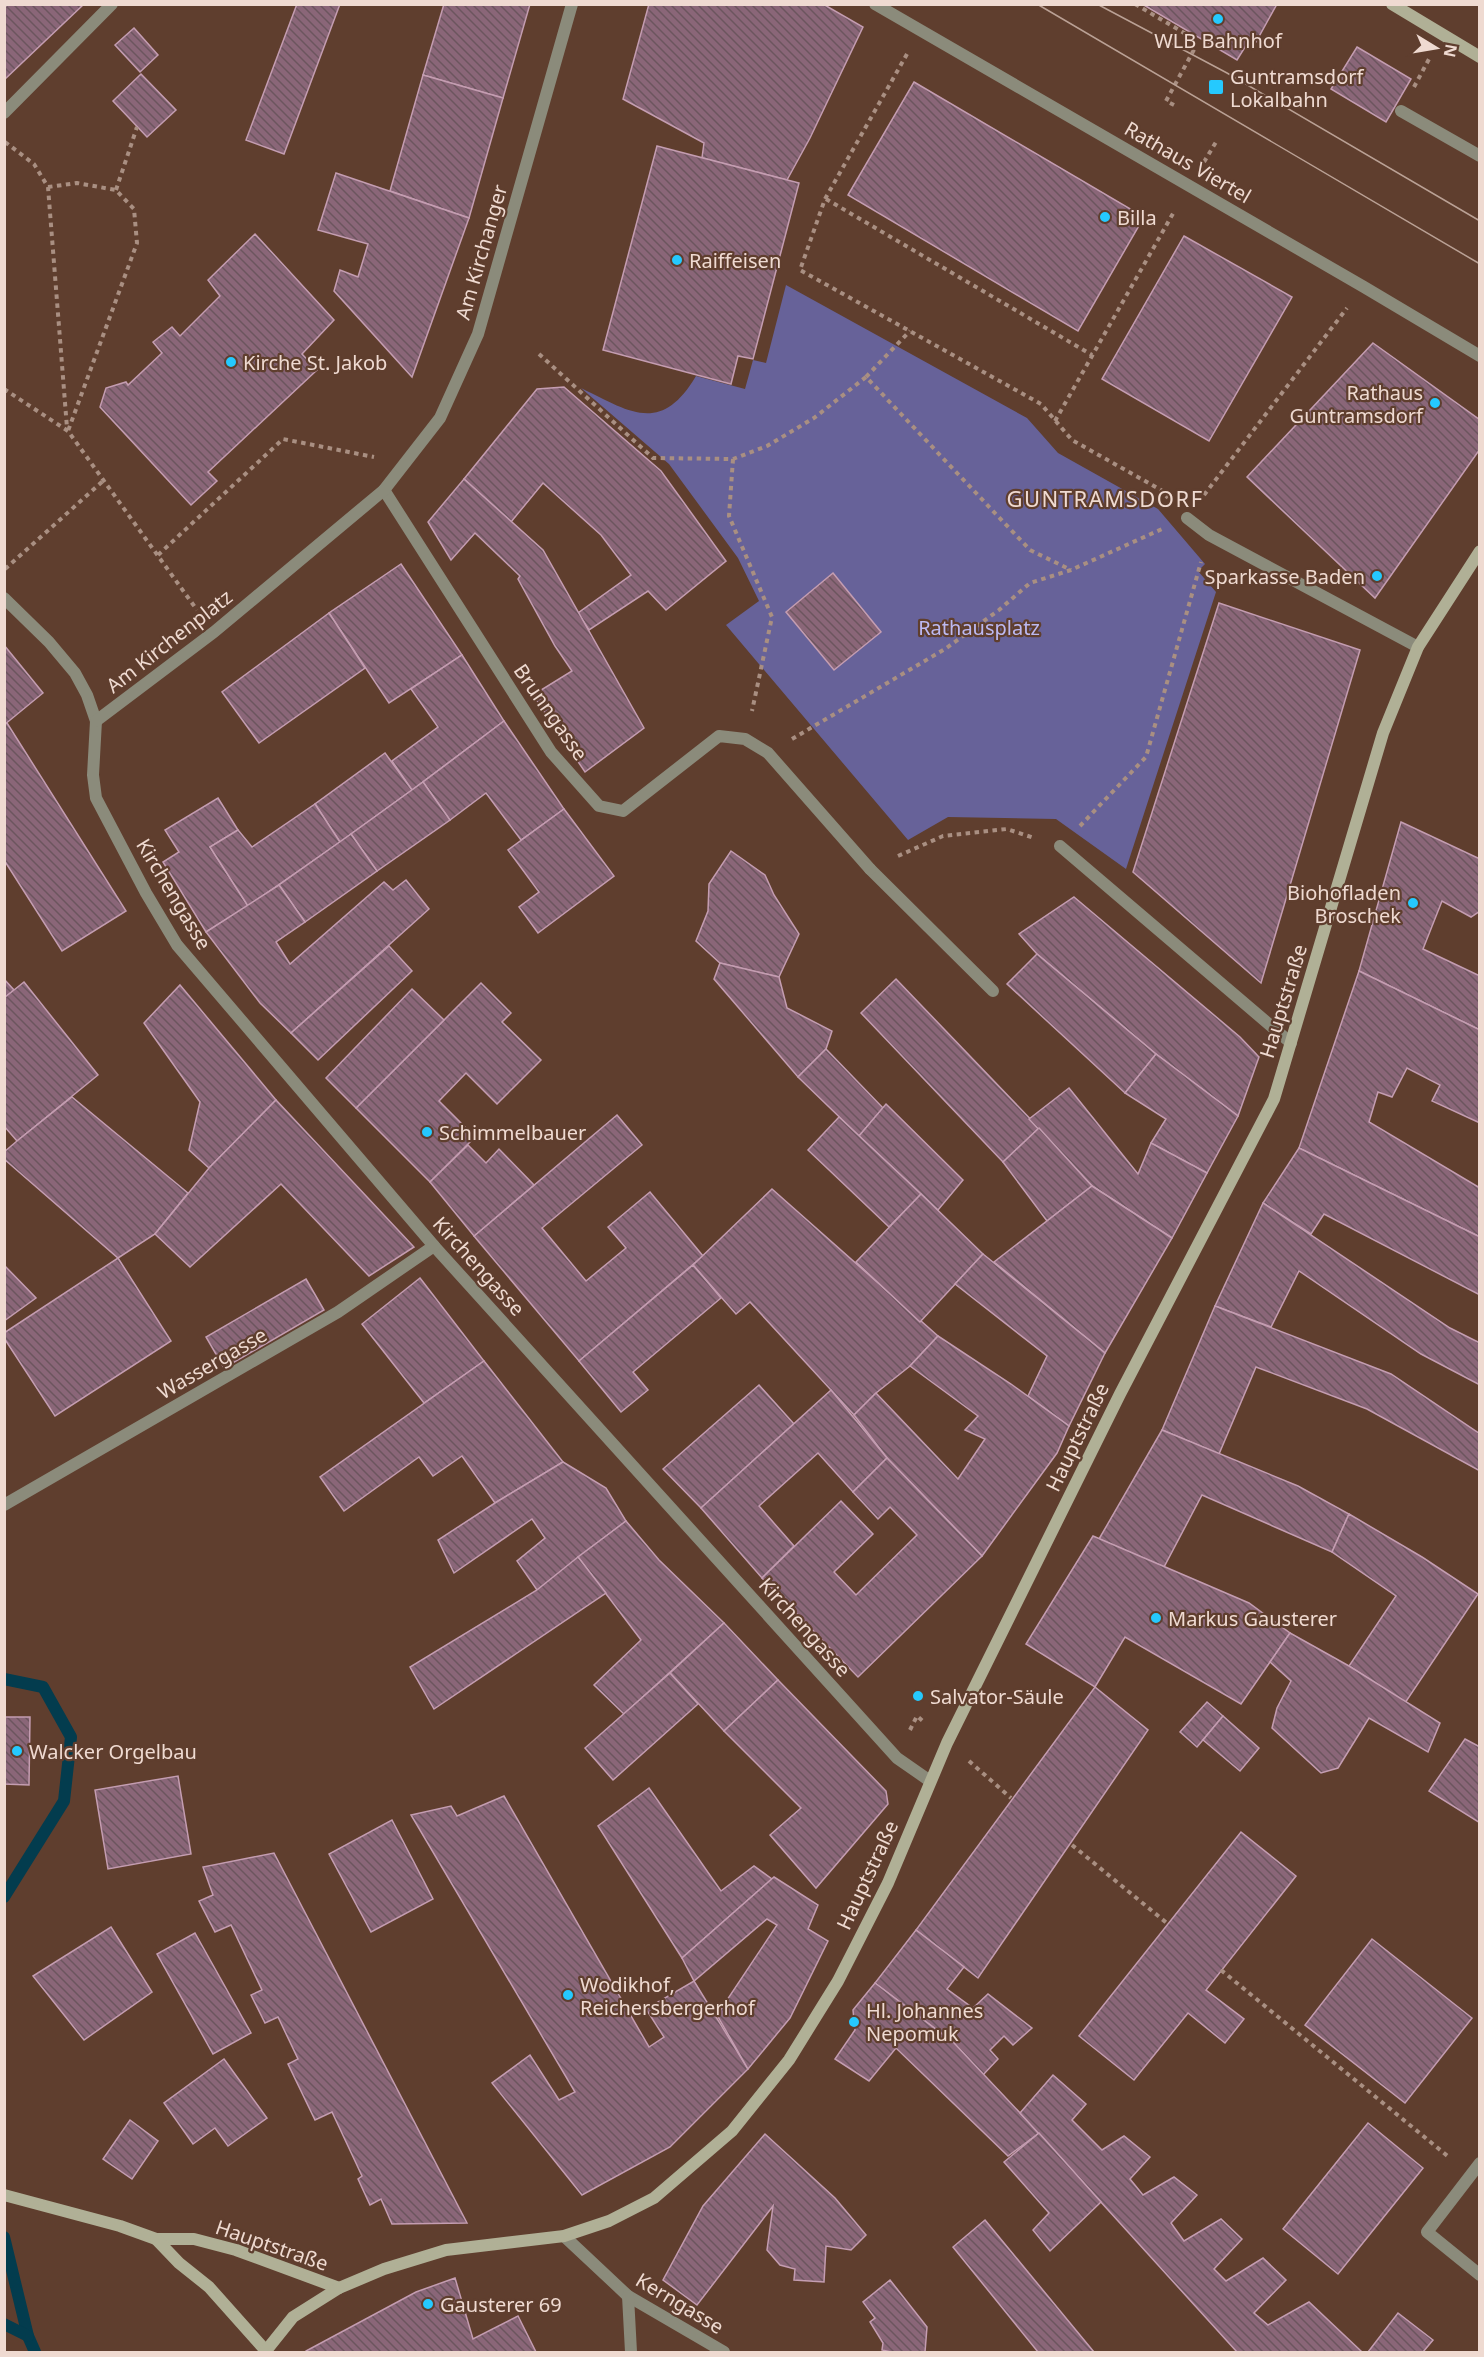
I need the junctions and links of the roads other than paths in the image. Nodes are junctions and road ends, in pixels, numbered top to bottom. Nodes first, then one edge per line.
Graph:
1 (112, 4) edge
2 (572, 4) edge
3 (875, 4) edge
4 (1392, 4) edge
5 (1479, 57) edge
6 (1401, 111) dead end
7 (4, 113) edge
8 (1479, 156) edge
9 (1479, 356) edge
10 (384, 490) junction
11 (1186, 518) road end
12 (1479, 551) edge
13 (4, 598) edge
14 (1418, 646) junction
15 (96, 721) junction
16 (1060, 846) road end
17 (993, 991) dead end
18 (1291, 1043) junction
19 (434, 1246) junction
20 (4, 1505) edge
21 (930, 1781) junction
22 (1479, 2163) edge
23 (4, 2195) edge
24 (564, 2236) junction
25 (156, 2239) junction
26 (1479, 2275) edge
27 (339, 2288) junction
28 (628, 2296) junction
29 (266, 2352) edge
30 (632, 2352) edge
31 (724, 2352) edge

1 - 7 street
2 - 10 street, Am Kirchanger
3 - 9 street, Rathaus Viertel
4 - 5 street
6 - 8 street
10 - 15 street, Am Kirchenplatz
10 - 17 street, Brunngasse
11 - 14 street
12 - 14 street, Hauptstraße
13 - 15 street, Am Kirchenplatz
14 - 18 street, Hauptstraße
15 - 19 street, Kirchengasse
16 - 18 street
18 - 21 street, Hauptstraße
19 - 20 street, Wassergasse
19 - 21 street, Kirchengasse
21 - 24 street, Hauptstraße
22 - 26 street
23 - 25 street, Hauptstraße
24 - 27 street, Hauptstraße
24 - 28 street, Kerngasse
25 - 27 street, Hauptstraße
25 - 29 street, Hauptstraße
27 - 29 street, Hauptstraße
28 - 30 street
28 - 31 street, Kerngasse

